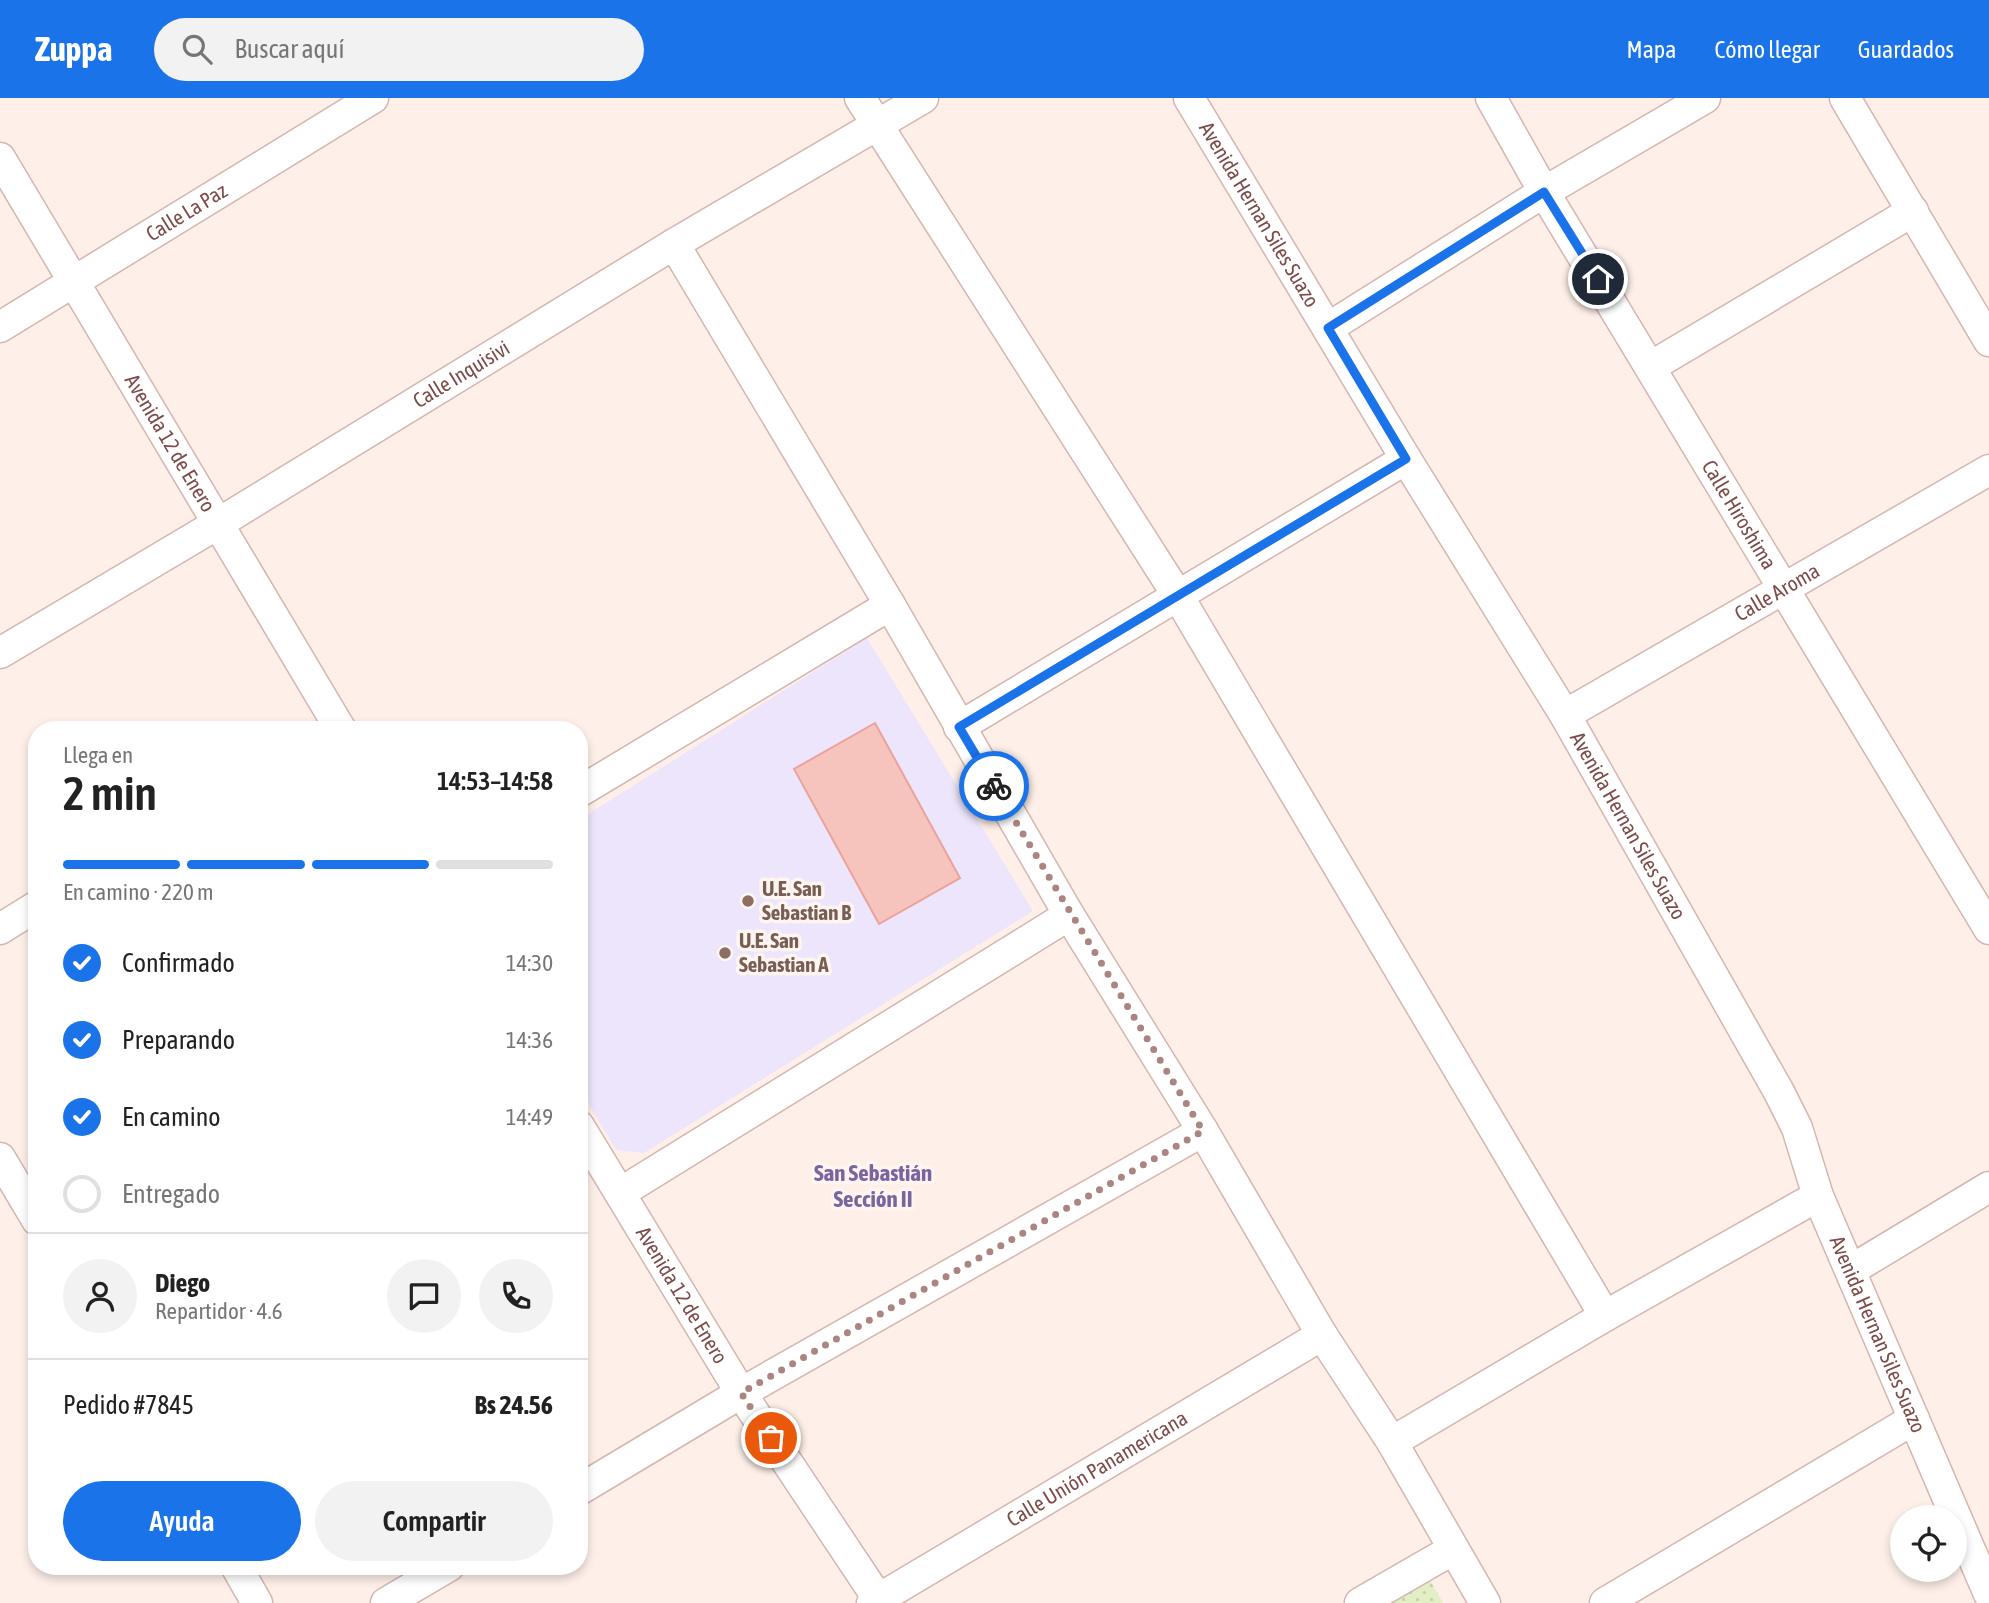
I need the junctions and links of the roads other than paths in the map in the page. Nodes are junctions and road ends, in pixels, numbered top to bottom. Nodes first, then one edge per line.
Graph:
1 (373, 98) edge
2 (860, 98) edge
3 (923, 98) edge
4 (1189, 98) edge
5 (1491, 98) edge
6 (1705, 98) edge
7 (1845, 98) edge
8 (876, 126) junction
9 (0, 158) edge
10 (1544, 192) junction
11 (1913, 211) junction
12 (674, 244) junction
13 (74, 279) junction
14 (0, 327) edge
15 (1328, 328) junction
16 (1989, 341) edge
17 (1652, 366) junction
18 (1406, 459) junction
19 (1989, 470) edge
20 (219, 523) junction
21 (1783, 587) junction
22 (1178, 596) junction
23 (890, 605) junction
24 (0, 653) edge
25 (1565, 715) junction
26 (331, 721) edge
27 (959, 727) junction
28 (588, 787) edge
29 (28, 912) edge
30 (1069, 915) junction
31 (0, 929) edge
32 (1989, 929) edge
33 (1203, 1131) junction
34 (588, 1140) edge
35 (0, 1158) edge
36 (1989, 1187) edge
37 (620, 1192) junction
38 (1818, 1196) junction
39 (28, 1205) edge
40 (1851, 1270) junction
41 (1605, 1316) junction
42 (1322, 1335) junction
43 (741, 1393) junction
44 (1914, 1419) junction
45 (1392, 1442) junction
46 (588, 1485) edge
47 (1452, 1550) junction
48 (1983, 1560) edge
49 (241, 1575) edge
50 (434, 1575) edge
51 (1989, 1594) edge
52 (877, 1602) edge
53 (257, 1603) edge
54 (386, 1603) edge
55 (1360, 1603) edge
56 (1485, 1603) edge
57 (1605, 1603) edge

1 - 13 street, Calle La Paz
2 - 8 street
3 - 8 street, Calle Inquisivi
4 - 15 street, Avenida Hernan Siles Suazo
5 - 10 street, Calle Hiroshima
6 - 10 street
7 - 11 street
8 - 12 street, Calle Inquisivi
8 - 22 street
9 - 13 street, Avenida 12 de Enero
10 - 15 street
10 - 17 street, Calle Hiroshima
11 - 16 street
11 - 17 street
12 - 20 street, Calle Inquisivi
12 - 23 street
13 - 14 street, Calle La Paz
13 - 20 street, Avenida 12 de Enero
15 - 18 street, Avenida Hernan Siles Suazo
17 - 21 street, Calle Hiroshima
18 - 22 street
18 - 25 street, Avenida Hernan Siles Suazo
19 - 21 street, Calle Aroma
20 - 24 street, Calle Inquisivi
20 - 26 street, Avenida 12 de Enero
21 - 25 street, Calle Aroma
21 - 32 street, Calle Hiroshima
22 - 27 street
22 - 41 street
23 - 27 street
23 - 28 street
25 - 38 street, Avenida Hernan Siles Suazo
27 - 30 street
29 - 31 street
30 - 33 street
30 - 37 street
33 - 42 street
33 - 43 street
34 - 37 street, Avenida 12 de Enero
35 - 39 street
36 - 40 street
37 - 43 street, Avenida 12 de Enero
38 - 40 street, Avenida Hernan Siles Suazo
38 - 41 street
40 - 44 street, Avenida Hernan Siles Suazo
41 - 45 street
42 - 45 street
42 - 52 street, Calle Unión Panamericana
43 - 46 street
43 - 52 street, Avenida 12 de Enero
44 - 48 street, Avenida Hernan Siles Suazo
44 - 57 street
45 - 47 street
47 - 55 street
47 - 56 street
48 - 51 street, Avenida Hernan Siles Suazo
49 - 53 street
50 - 54 street

